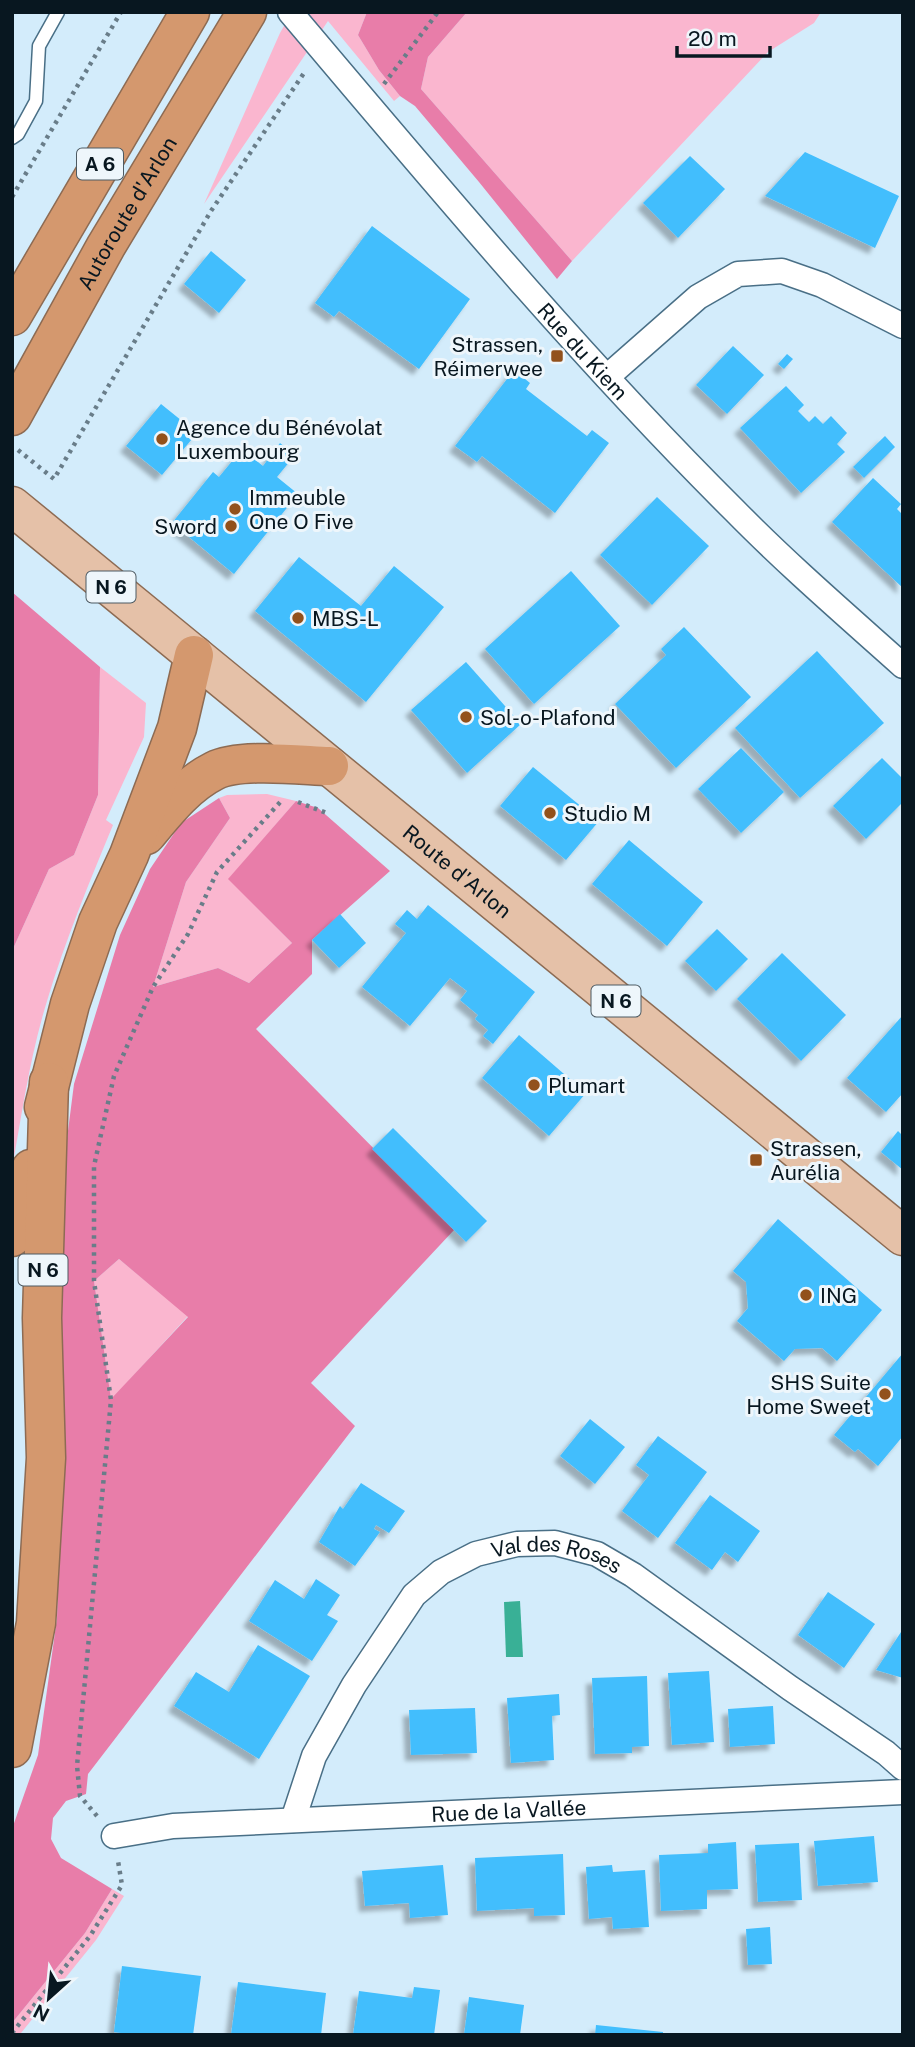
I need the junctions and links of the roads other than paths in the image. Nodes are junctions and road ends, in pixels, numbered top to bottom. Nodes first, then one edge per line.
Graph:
1 (58, 12) edge
2 (190, 12) edge
3 (247, 12) edge
4 (290, 12) edge
5 (12, 138) edge
6 (12, 316) edge
7 (903, 326) edge
8 (607, 377) junction
9 (12, 416) edge
10 (20, 512) edge
11 (194, 655) junction
12 (903, 666) edge
13 (328, 766) junction
14 (129, 855) junction
15 (49, 1082) junction
16 (903, 1236) edge
17 (12, 1237) edge
18 (12, 1748) edge
19 (903, 1768) edge
20 (903, 1792) edge
21 (293, 1820) junction
22 (114, 1836) road end

1 - 5 lane
2 - 6 highway, A 6
3 - 9 highway, Autoroute d'Arlon / A 6
4 - 8 street, Rue du Kiem
7 - 8 street
8 - 12 street, Rue du Kiem
10 - 11 main road, Route d'Arlon / N 6
11 - 13 main road, Route d'Arlon / N 6
11 - 14 highway, N 6
13 - 14 highway, N 6
13 - 16 main road, Route d'Arlon / N 6
14 - 15 highway, N 6
15 - 17 highway, N 6
15 - 18 highway, N 6
19 - 21 street, Val des Roses
20 - 21 street, Rue de la Vallée
21 - 22 street, Rue de la Vallée

